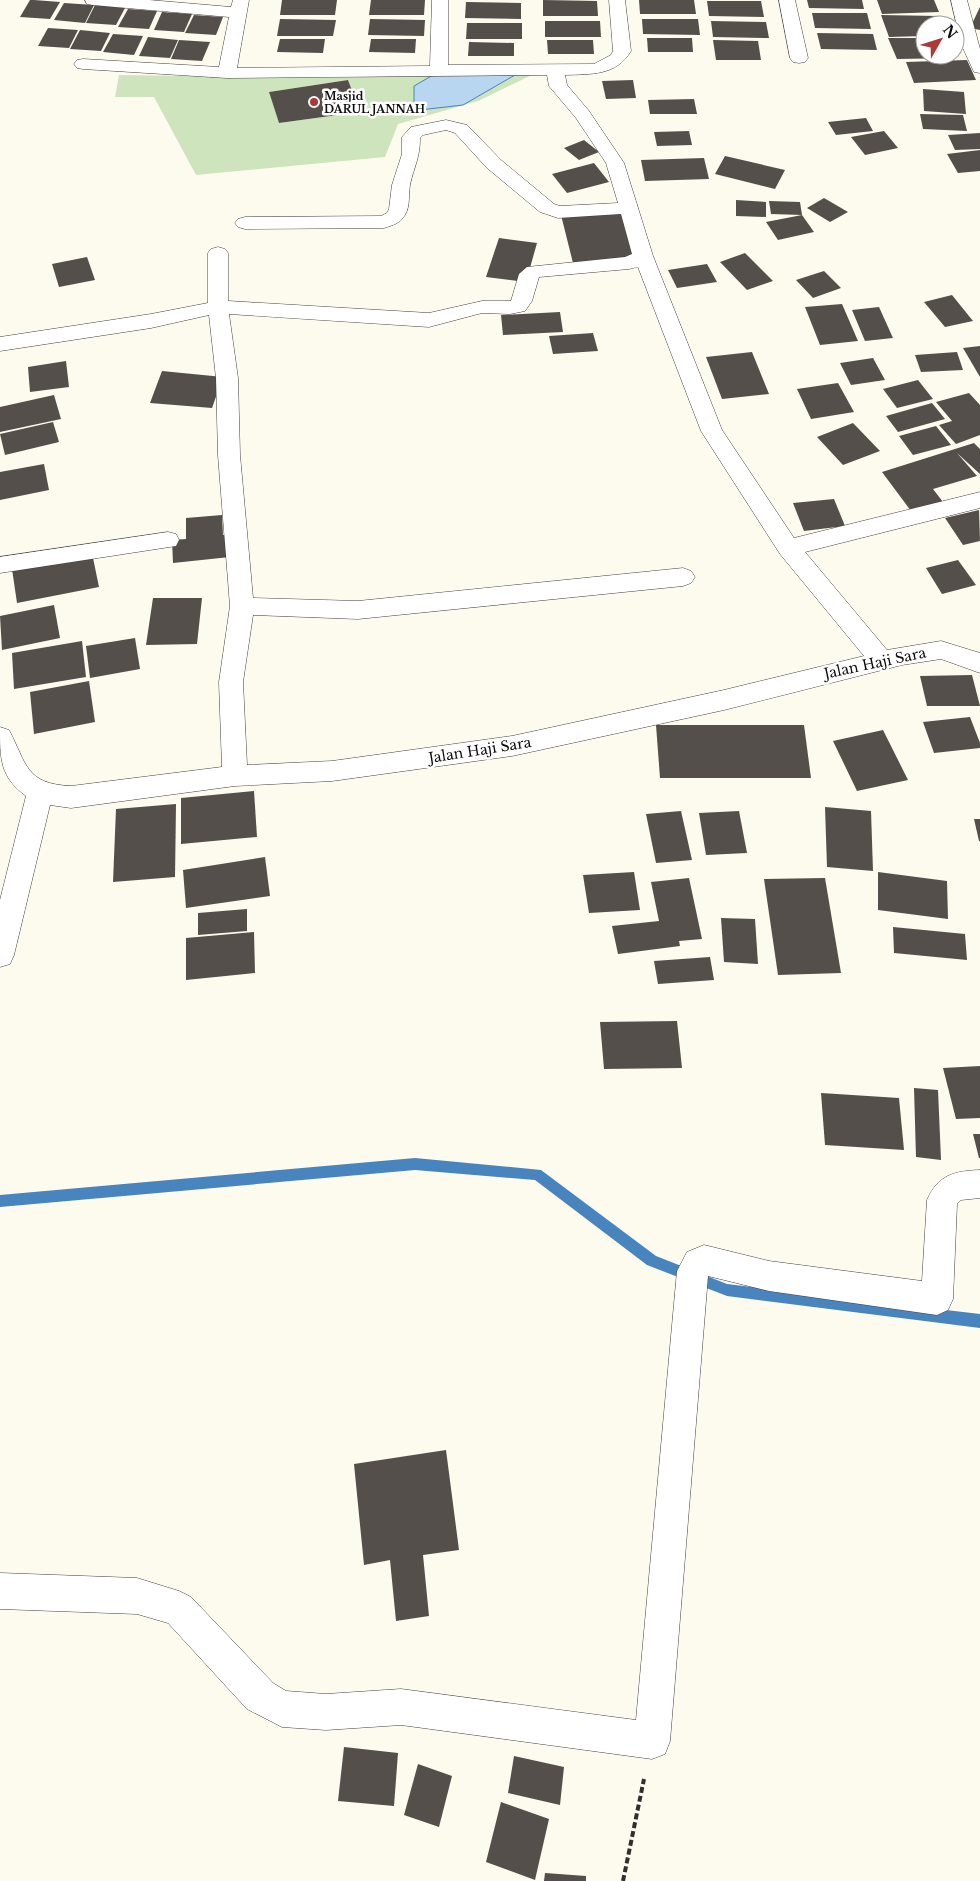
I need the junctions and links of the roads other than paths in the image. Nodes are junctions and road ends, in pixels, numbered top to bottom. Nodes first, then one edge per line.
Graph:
1 (93, 0) edge
2 (440, 0) edge
3 (617, 0) edge
4 (787, 0) edge
5 (959, 0) edge
6 (240, 6) edge
7 (799, 58) dead end
8 (83, 64) dead end
9 (980, 68) edge
10 (558, 70) junction
11 (439, 71) junction
12 (227, 73) junction
13 (629, 208) junction
14 (246, 223) dead end
15 (218, 253) dead end
16 (642, 256) junction
17 (218, 307) junction
18 (0, 344) edge
19 (980, 500) edge
20 (168, 540) dead end
21 (788, 548) junction
22 (0, 565) edge
23 (683, 577) dead end
24 (242, 606) junction
25 (882, 661) junction
26 (980, 664) edge
27 (0, 737) edge
28 (235, 776) junction
29 (40, 791) junction
30 (0, 955) edge
31 (980, 1184) edge
32 (0, 1591) edge

1 - 6 street
2 - 11 street
3 - 10 street
4 - 7 street
5 - 9 street
6 - 12 street
8 - 12 street
10 - 11 street
10 - 13 street
11 - 12 street
13 - 14 street
13 - 16 street
15 - 17 street
16 - 17 street
16 - 21 street
17 - 18 street
17 - 24 street
19 - 21 street
20 - 22 street
21 - 25 street
23 - 24 street
24 - 28 street
25 - 26 street, Jalan Haji Sara
25 - 28 street, Jalan Haji Sara
27 - 29 street, Jalan Haji Sara
28 - 29 street, Jalan Haji Sara
29 - 30 street
31 - 32 street

